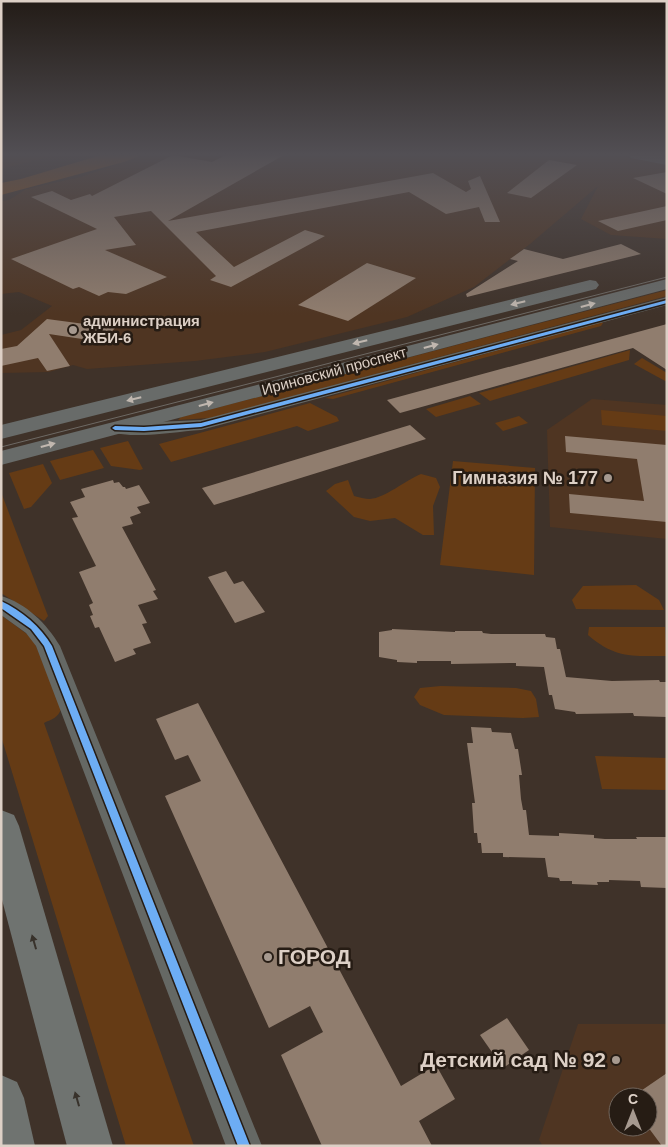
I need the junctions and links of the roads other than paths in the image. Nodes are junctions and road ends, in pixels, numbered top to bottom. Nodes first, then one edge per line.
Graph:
1 (667, 265) edge
2 (632, 274) dead end
3 (607, 280) dead end
4 (667, 284) edge
5 (667, 301) edge
6 (115, 428) junction
7 (1, 432) edge
8 (1, 458) edge
9 (1, 604) edge
10 (1, 826) edge
11 (1, 1098) edge
12 (12, 1146) edge
13 (90, 1146) edge
14 (244, 1146) edge

1 - 2 main road
3 -> 7 main road, Ириновский проспект
6 -> 4 main road, Ириновский проспект
5 - 6 street
8 -> 6 main road, Ириновский проспект
9 - 14 street
13 -> 10 main road
11 - 12 main road

